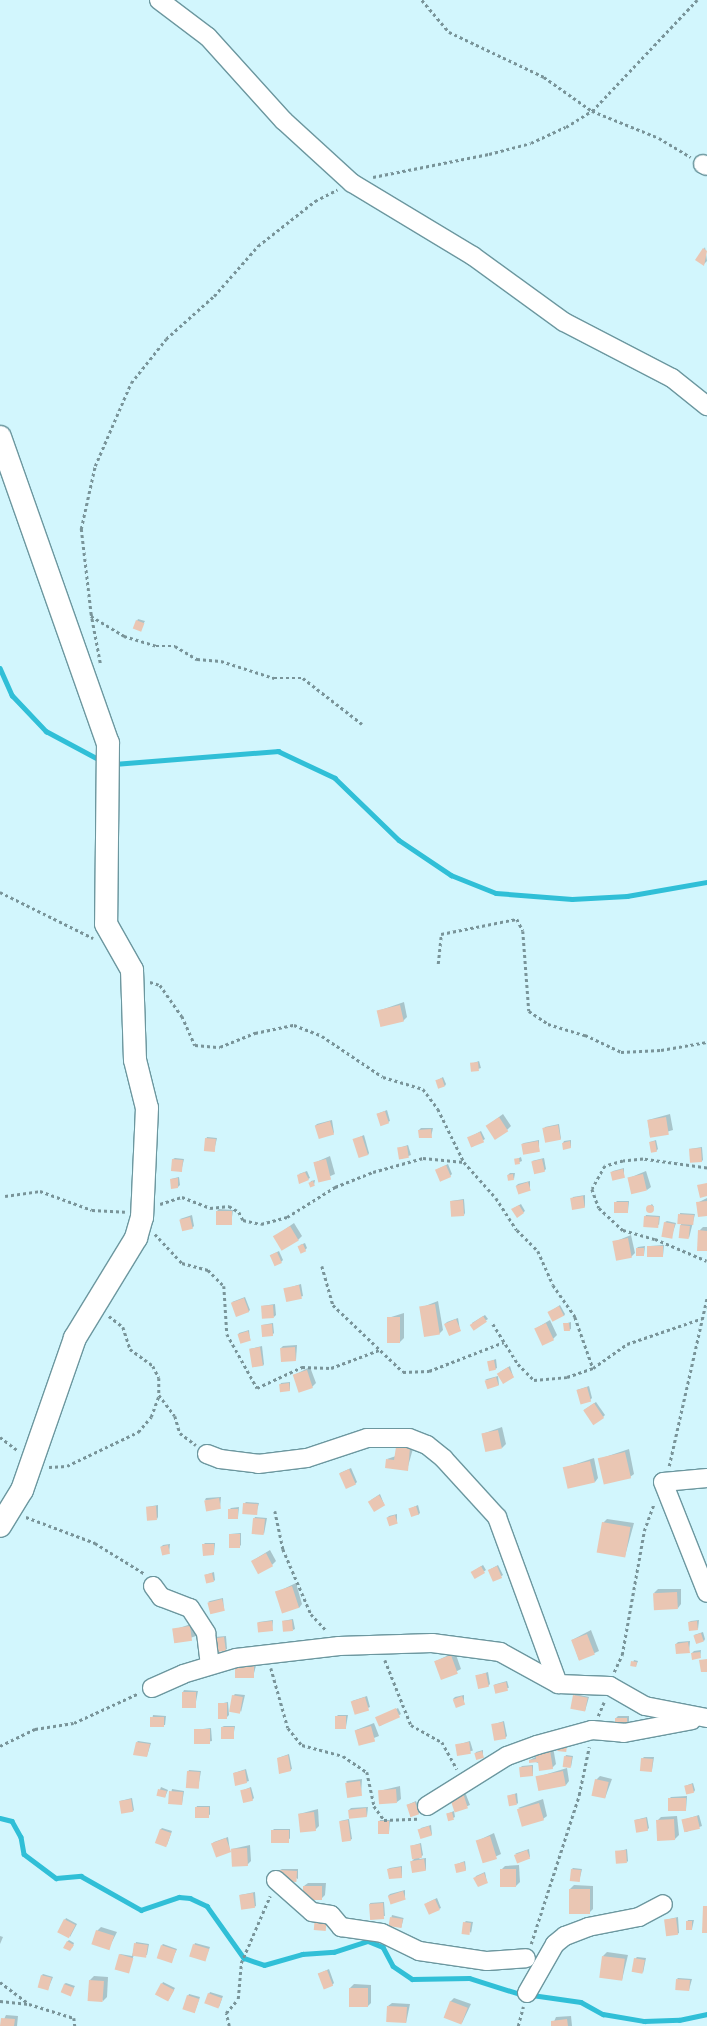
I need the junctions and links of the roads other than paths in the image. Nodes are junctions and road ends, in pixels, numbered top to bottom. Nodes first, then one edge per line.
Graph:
1 (159, 0) edge
2 (707, 406) edge
3 (0, 437) edge
4 (207, 1454) road end
5 (707, 1478) edge
6 (3, 1520) edge
7 (153, 1586) road end
8 (707, 1593) edge
9 (210, 1665) junction
10 (558, 1684) junction
11 (152, 1688) road end
12 (707, 1718) edge
13 (427, 1806) road end
14 (276, 1880) road end
15 (663, 1904) dead end
16 (526, 1958) road end
17 (527, 1993) road end

1 - 2 street
3 - 6 street
4 - 10 street
5 - 8 street
7 - 9 street
9 - 10 street
9 - 11 street
10 - 12 street
12 - 13 street
14 - 16 street
15 - 17 street

